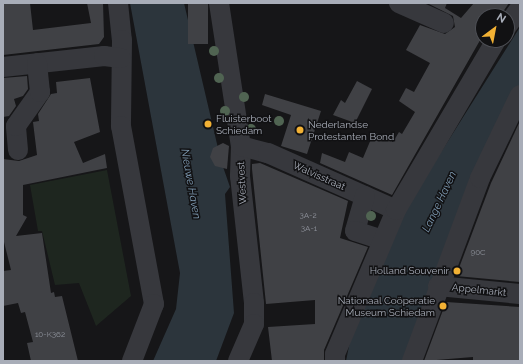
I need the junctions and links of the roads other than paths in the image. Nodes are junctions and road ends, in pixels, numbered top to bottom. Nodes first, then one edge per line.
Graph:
1 (118, 3) edge
2 (219, 3) edge
3 (399, 3) edge
4 (444, 23) dead end
5 (491, 48) edge
6 (121, 58) junction
7 (37, 63) junction
8 (3, 67) edge
9 (520, 95) edge
10 (241, 146) junction
11 (18, 150) dead end
12 (365, 196) junction
13 (396, 210) junction
14 (383, 240) junction
15 (438, 286) junction
16 (520, 294) edge
17 (132, 361) edge
18 (238, 361) edge
19 (335, 361) edge
20 (412, 361) edge

1 - 6 street
2 - 10 street, Westvest
3 - 4 street
5 - 13 street
6 - 7 street
6 - 17 street
7 - 8 street
7 - 11 street
9 - 15 street
10 - 12 street, Walvisstraat
10 - 18 street, Westvest
12 - 13 street, Walvisstraat
12 - 14 street
13 - 14 street
14 - 19 street
15 - 16 street, Appelmarkt
15 - 20 street

